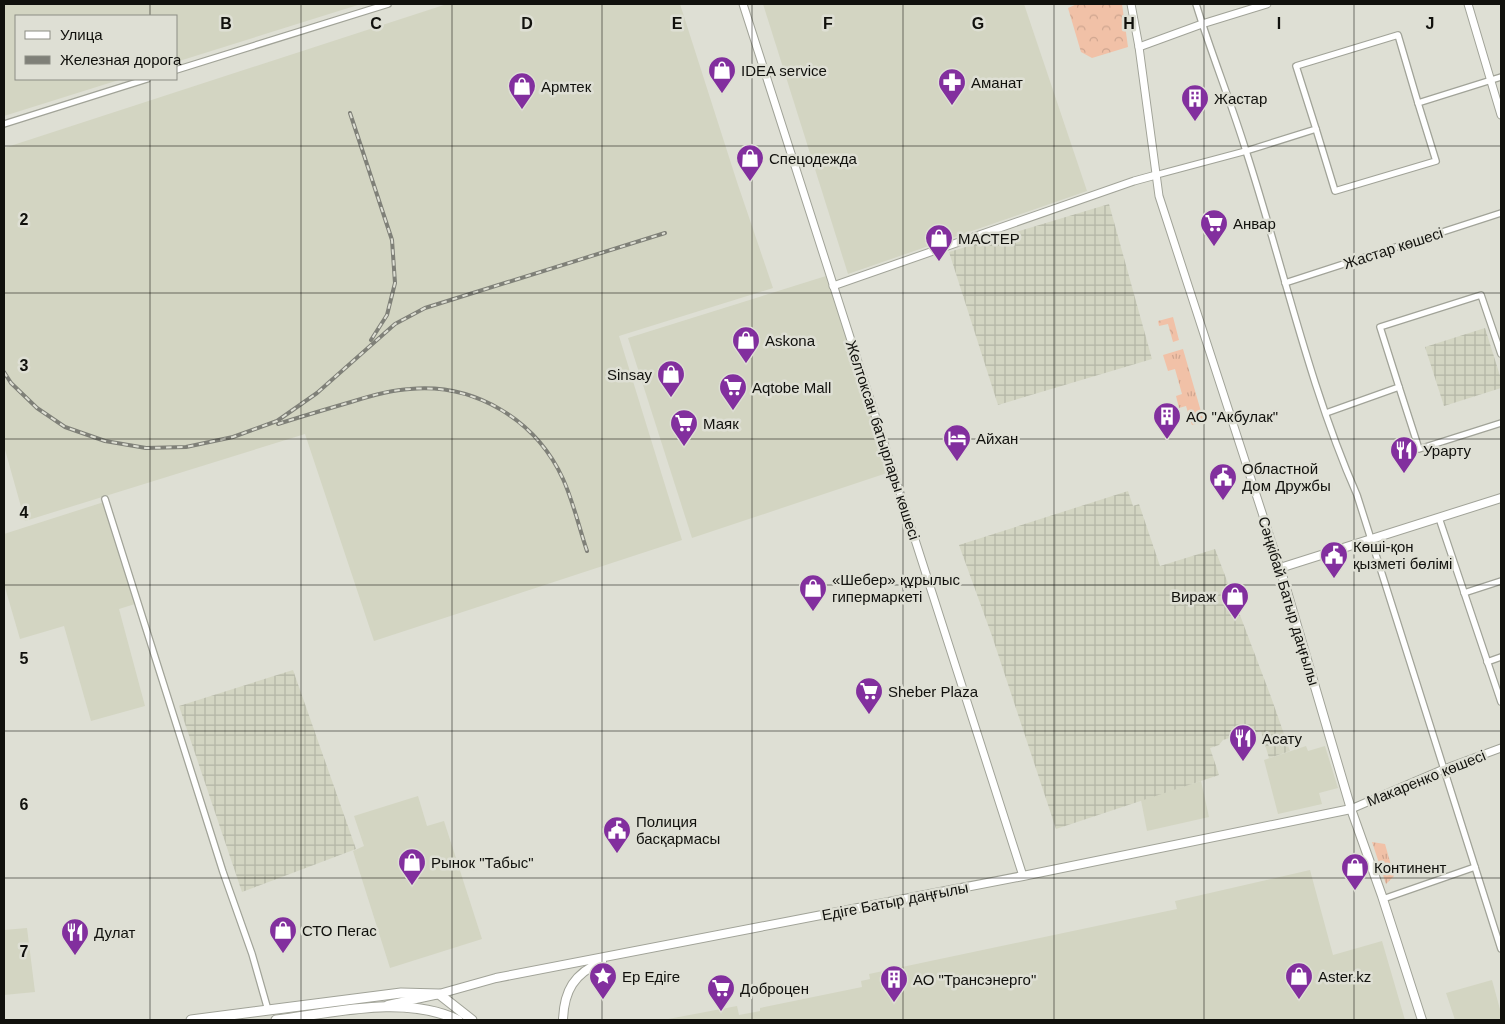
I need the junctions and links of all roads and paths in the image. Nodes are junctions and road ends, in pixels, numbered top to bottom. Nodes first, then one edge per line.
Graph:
1 (388, 4) edge
2 (743, 4) edge
3 (1131, 4) edge
4 (1196, 4) edge
5 (1267, 4) edge
6 (1468, 4) edge
7 (1202, 24) junction
8 (1139, 47) junction
9 (178, 69) edge
10 (1501, 77) edge
11 (144, 80) edge
12 (1490, 80) junction
13 (1418, 103) junction
14 (1501, 115) edge
15 (4, 124) edge
16 (1316, 129) junction
17 (1246, 151) junction
18 (1156, 175) junction
19 (1501, 213) edge
20 (1285, 283) junction
21 (834, 286) junction
22 (1501, 355) edge
23 (1399, 387) junction
24 (1326, 413) junction
25 (1501, 423) edge
26 (1501, 498) edge
27 (105, 499) dead end
28 (1439, 518) junction
29 (1371, 539) junction
30 (1280, 568) junction
31 (1501, 581) edge
32 (1464, 593) junction
33 (1501, 658) edge
34 (1488, 662) junction
35 (1501, 702) edge
36 (1501, 748) edge
37 (1444, 769) junction
38 (1351, 809) junction
39 (1475, 867) junction
40 (1023, 876) junction
41 (1383, 899) junction
42 (1501, 949) edge
43 (618, 955) junction
44 (439, 994) junction
45 (378, 1007) junction
46 (268, 1010) junction
47 (191, 1020) edge
48 (276, 1020) edge
49 (458, 1020) edge
50 (472, 1020) edge
51 (564, 1020) edge
52 (1422, 1020) edge

1 - 9 street
2 - 21 street, Желтоксан батырлары көшесі
3 - 8 street, Сәңкібай Батыр даңғылы
4 - 7 street
5 - 7 street
6 - 12 street
7 - 8 street
7 - 17 street
8 - 18 street, Сәңкібай Батыр даңғылы
10 - 12 street
11 - 15 street
12 - 13 street
12 - 14 street
13 - 16 street
13 - 16 street
16 - 17 street
17 - 18 street
17 - 20 street
18 - 21 street
18 - 30 street, Сәңкібай Батыр даңғылы
19 - 20 street, Жастар көшесі
20 - 24 street
21 - 40 street, Желтоксан батырлары көшесі
22 - 23 street
23 - 24 street
23 - 25 street
24 - 29 street
26 - 28 main road
27 - 46 street
28 - 29 main road
28 - 32 street
29 - 30 main road
29 - 37 street
30 - 38 main road, Сәңкібай Батыр даңғылы
31 - 32 street
32 - 34 street
33 - 34 street
34 - 35 street
36 - 37 street, Макаренко көшесі
37 - 38 street, Макаренко көшесі
37 - 39 street
38 - 40 main road, Едіге Батыр даңғылы
38 - 41 main road, Сәңкібай Батыр даңғылы
39 - 41 street
39 - 42 street
40 - 43 main road, Едіге Батыр даңғылы
41 - 52 main road, Сәңкібай Батыр даңғылы
43 - 44 main road, Едіге Батыр даңғылы
43 - 51 main road
44 - 45 main road, Едіге Батыр даңғылы
44 - 46 main road, Едіге Батыр даңғылы
44 - 50 main road
45 - 48 main road, Едіге Батыр даңғылы
45 - 49 main road
46 - 47 main road, Едіге Батыр даңғылы

